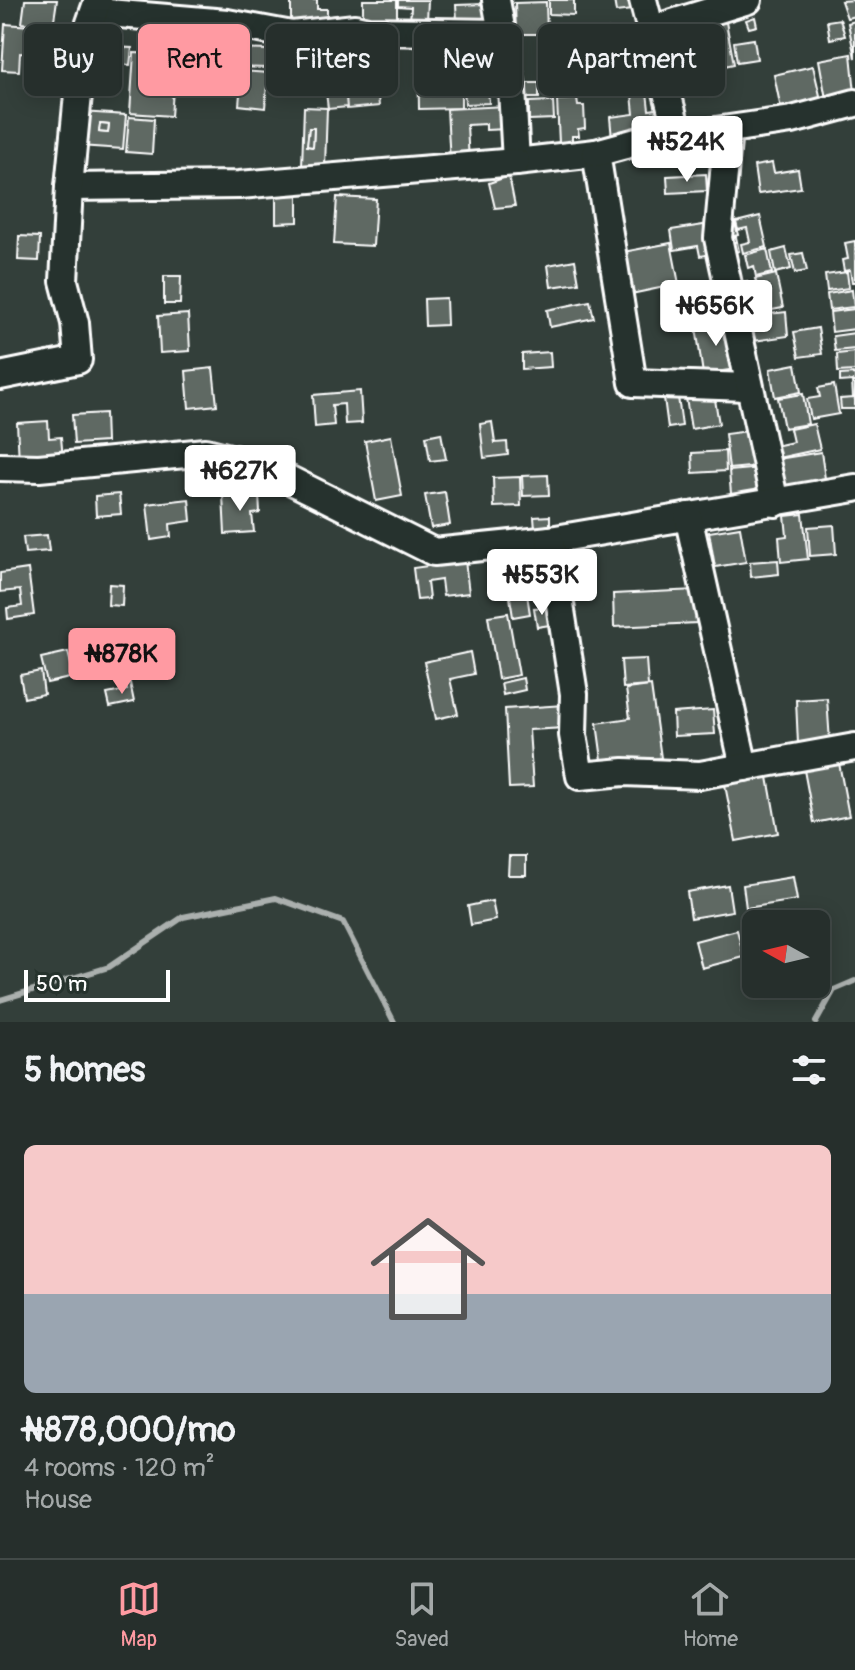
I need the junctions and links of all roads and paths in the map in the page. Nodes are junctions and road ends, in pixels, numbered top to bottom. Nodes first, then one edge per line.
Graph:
1 (496, 0) edge
2 (643, 0) edge
3 (748, 0) edge
4 (97, 6) edge
5 (226, 12) edge
6 (500, 24) edge
7 (649, 24) edge
8 (670, 24) edge
9 (414, 32) edge
10 (512, 96) edge
11 (669, 96) edge
12 (855, 103) edge
13 (728, 130) junction
14 (677, 131) junction
15 (596, 153) junction
16 (516, 162) junction
17 (69, 187) junction
18 (0, 376) edge
19 (748, 387) junction
20 (0, 467) edge
21 (855, 488) edge
22 (775, 503) junction
23 (688, 516) junction
24 (550, 540) junction
25 (855, 747) edge
26 (744, 767) junction

1 - 6 street
2 - 7 street
3 - 8 street
4 - 5 street
4 - 17 street
5 - 9 street
10 - 16 street
11 - 14 street
12 - 13 street
13 - 14 street
13 - 19 street
14 - 15 street
15 - 16 street
15 - 19 street
16 - 17 street
17 - 18 street
19 - 22 street
20 - 24 street
21 - 22 street
22 - 23 street
23 - 24 street
23 - 26 street
24 - 26 street
25 - 26 street

